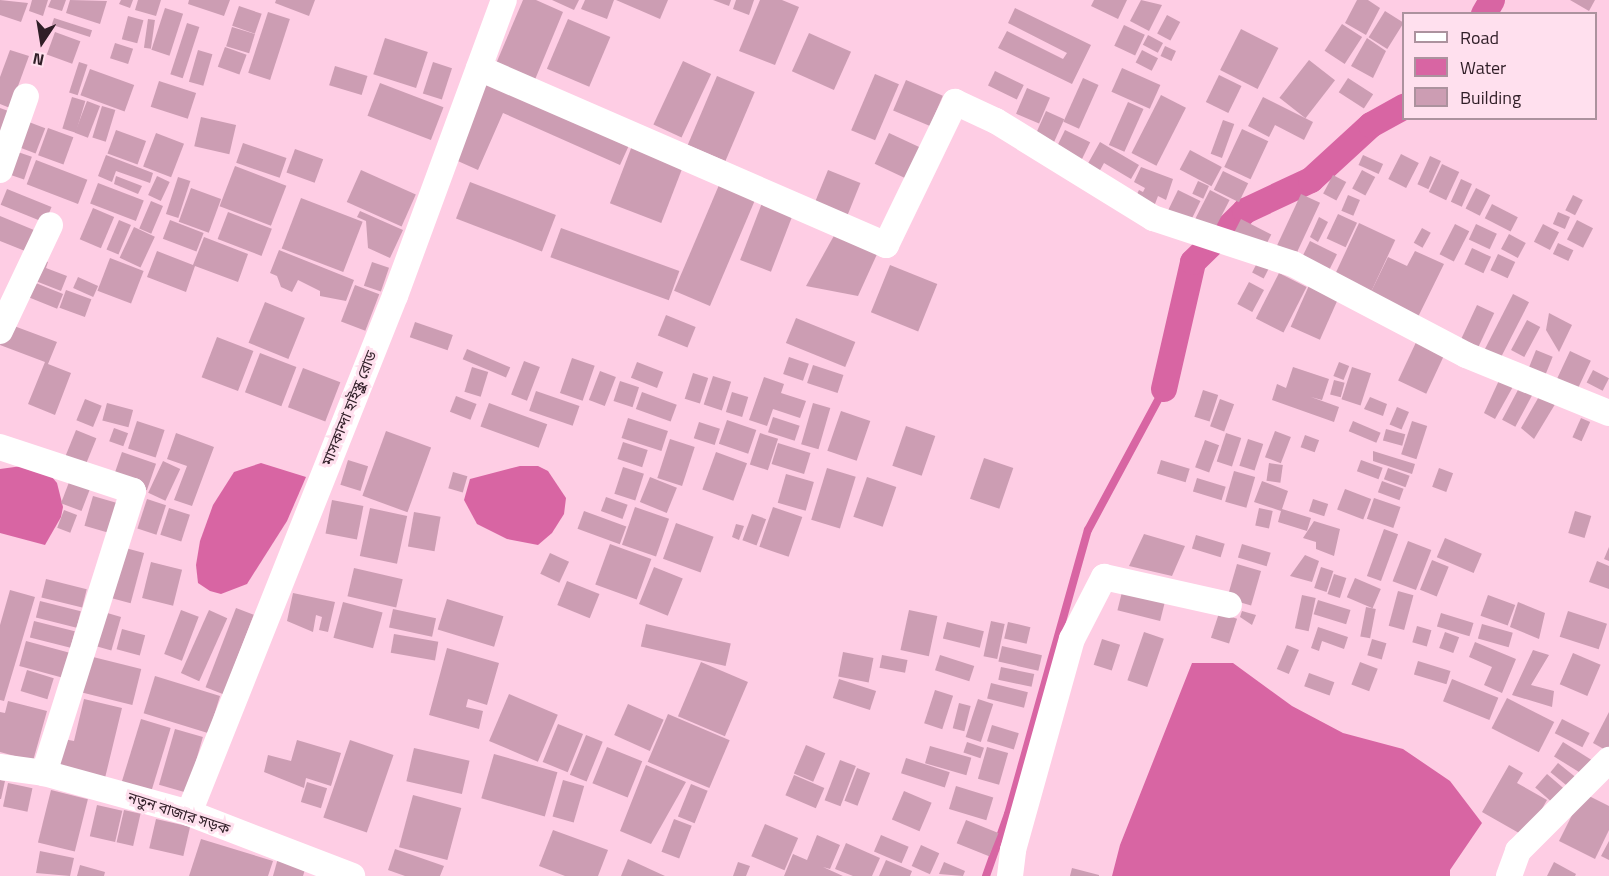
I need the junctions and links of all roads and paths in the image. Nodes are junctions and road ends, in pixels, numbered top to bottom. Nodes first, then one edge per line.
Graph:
1 (504, 0) edge
2 (479, 68) junction
3 (26, 96) dead end
4 (0, 170) edge
5 (50, 225) dead end
6 (10, 284) edge
7 (0, 331) edge
8 (1609, 413) edge
9 (0, 447) edge
10 (1229, 605) dead end
11 (1609, 760) edge
12 (0, 767) edge
13 (44, 773) junction
14 (189, 813) junction
15 (352, 876) edge
16 (1010, 876) edge
17 (1509, 876) edge

1 - 2 street, মাসকান্দা হাইস্কুল রোড
2 - 8 street
2 - 14 street, মাসকান্দা হাইস্কুল রোড
3 - 4 street
5 - 6 street
6 - 7 street
9 - 13 street
10 - 16 street
11 - 17 street
12 - 13 street, নতুন বাজার সড়ক
13 - 14 street, নতুন বাজার সড়ক
14 - 15 street, নতুন বাজার সড়ক

